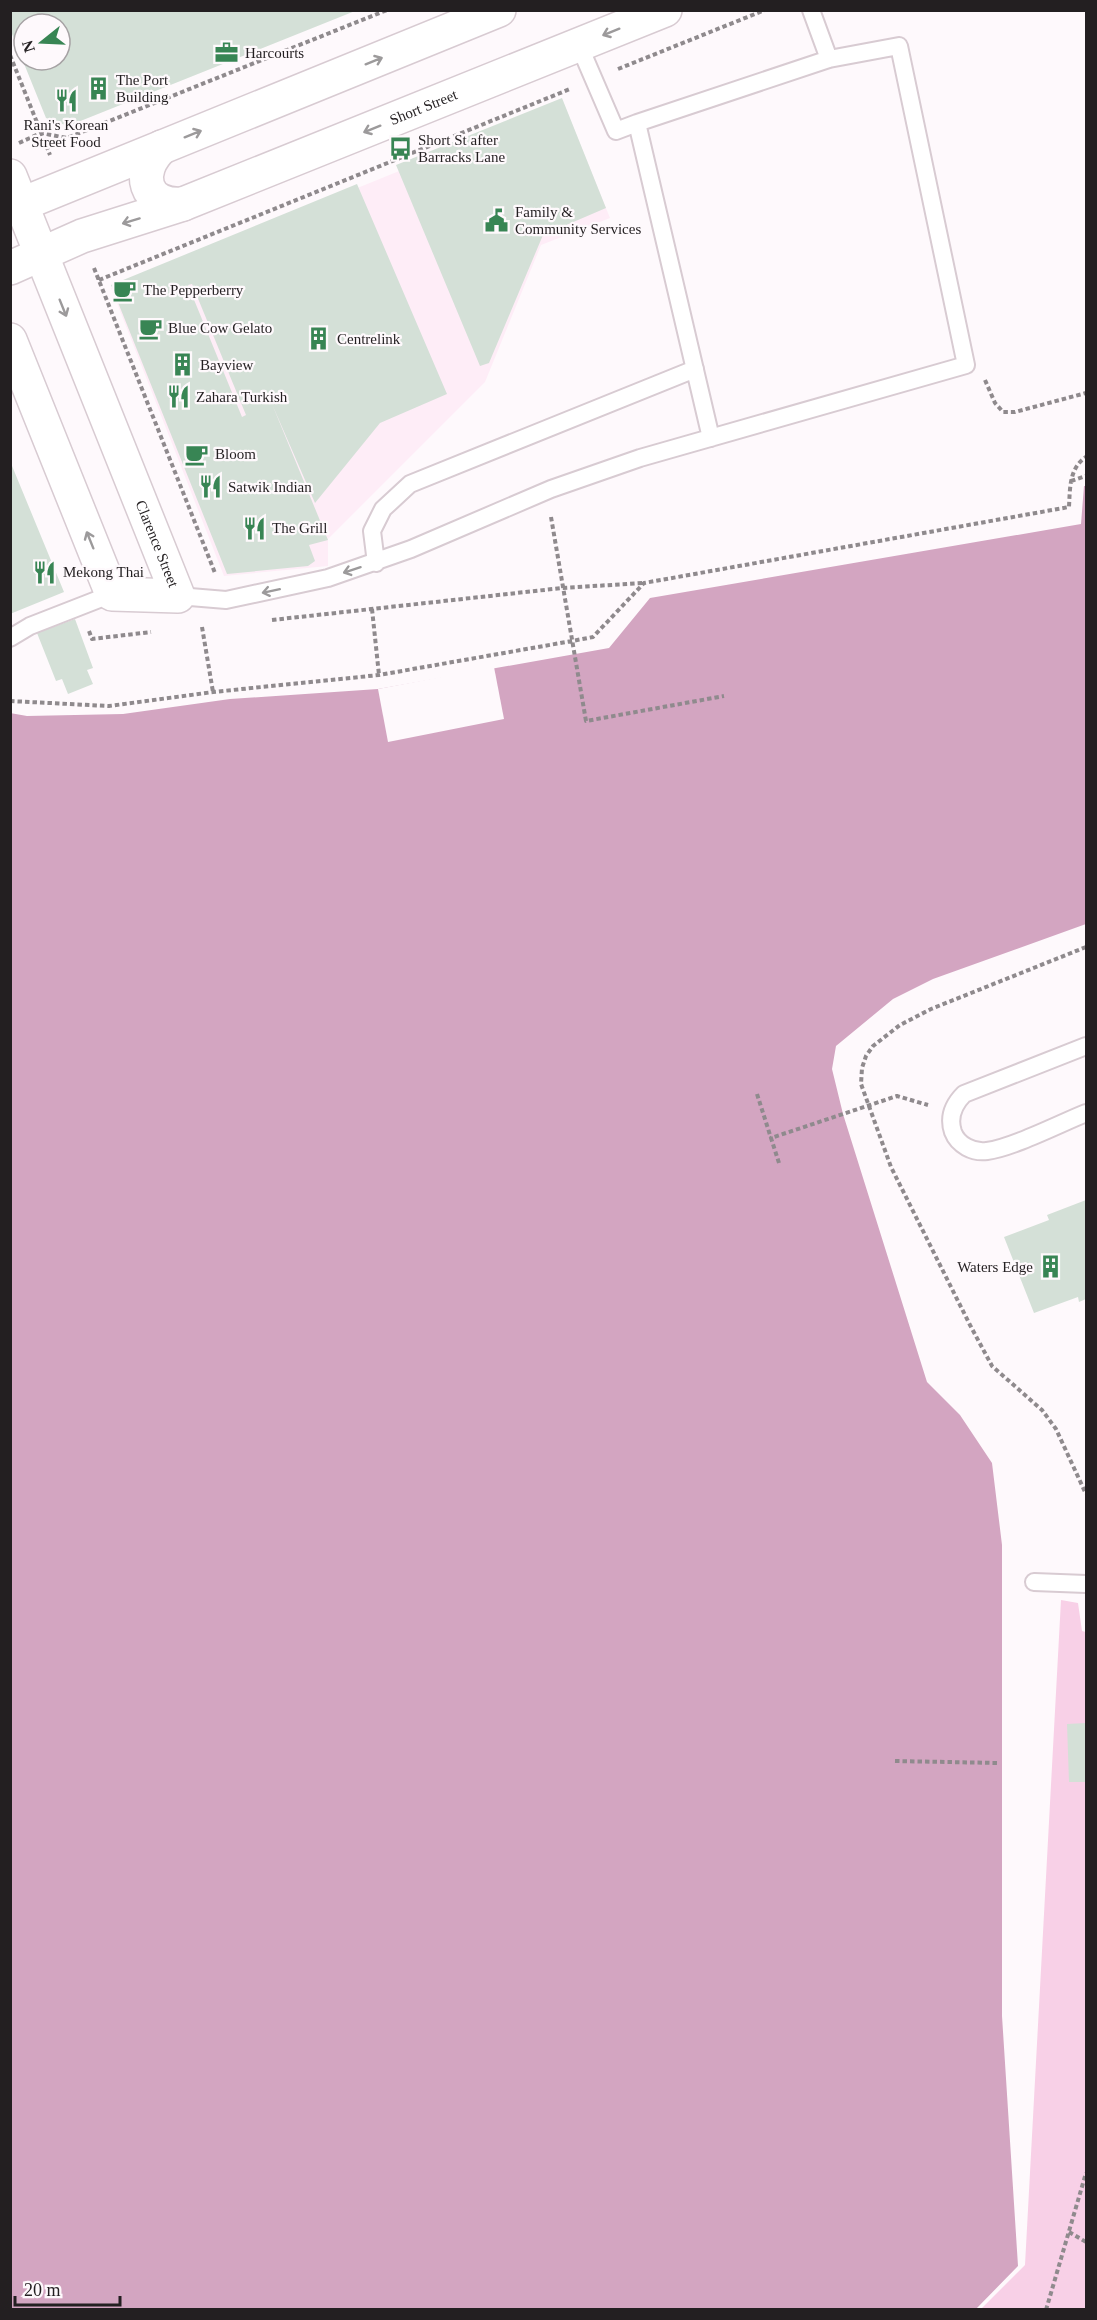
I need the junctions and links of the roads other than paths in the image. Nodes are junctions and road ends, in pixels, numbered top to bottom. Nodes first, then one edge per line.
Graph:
1 (499, 10) edge
2 (665, 10) edge
3 (811, 10) edge
4 (579, 45) junction
5 (829, 59) junction
6 (637, 123) junction
7 (162, 147) junction
8 (14, 196) edge
9 (183, 204) junction
10 (42, 254) junction
11 (10, 268) edge
12 (10, 340) edge
13 (695, 369) junction
14 (711, 438) junction
15 (376, 563) junction
16 (112, 594) junction
17 (178, 596) junction
18 (10, 638) edge
19 (1086, 1046) edge
20 (1086, 1113) edge
21 (1034, 1582) dead end
22 (1086, 1584) edge

7 -> 1 street
2 -> 4 street, Short Street
3 - 5 lane
4 - 6 lane
4 -> 9 street, Short Street
5 - 6 lane
5 - 14 lane
6 - 13 lane
7 - 8 street
7 - 9 street
8 - 10 street, Clarence Street
9 -> 10 street, Short Street
10 - 11 street, Short Street
10 -> 17 street, Clarence Street
16 -> 12 street
13 - 14 lane
13 - 15 lane
14 - 15 lane
15 -> 17 lane
16 - 17 street, Clarence Street
16 - 18 lane
19 - 20 lane
21 - 22 lane

